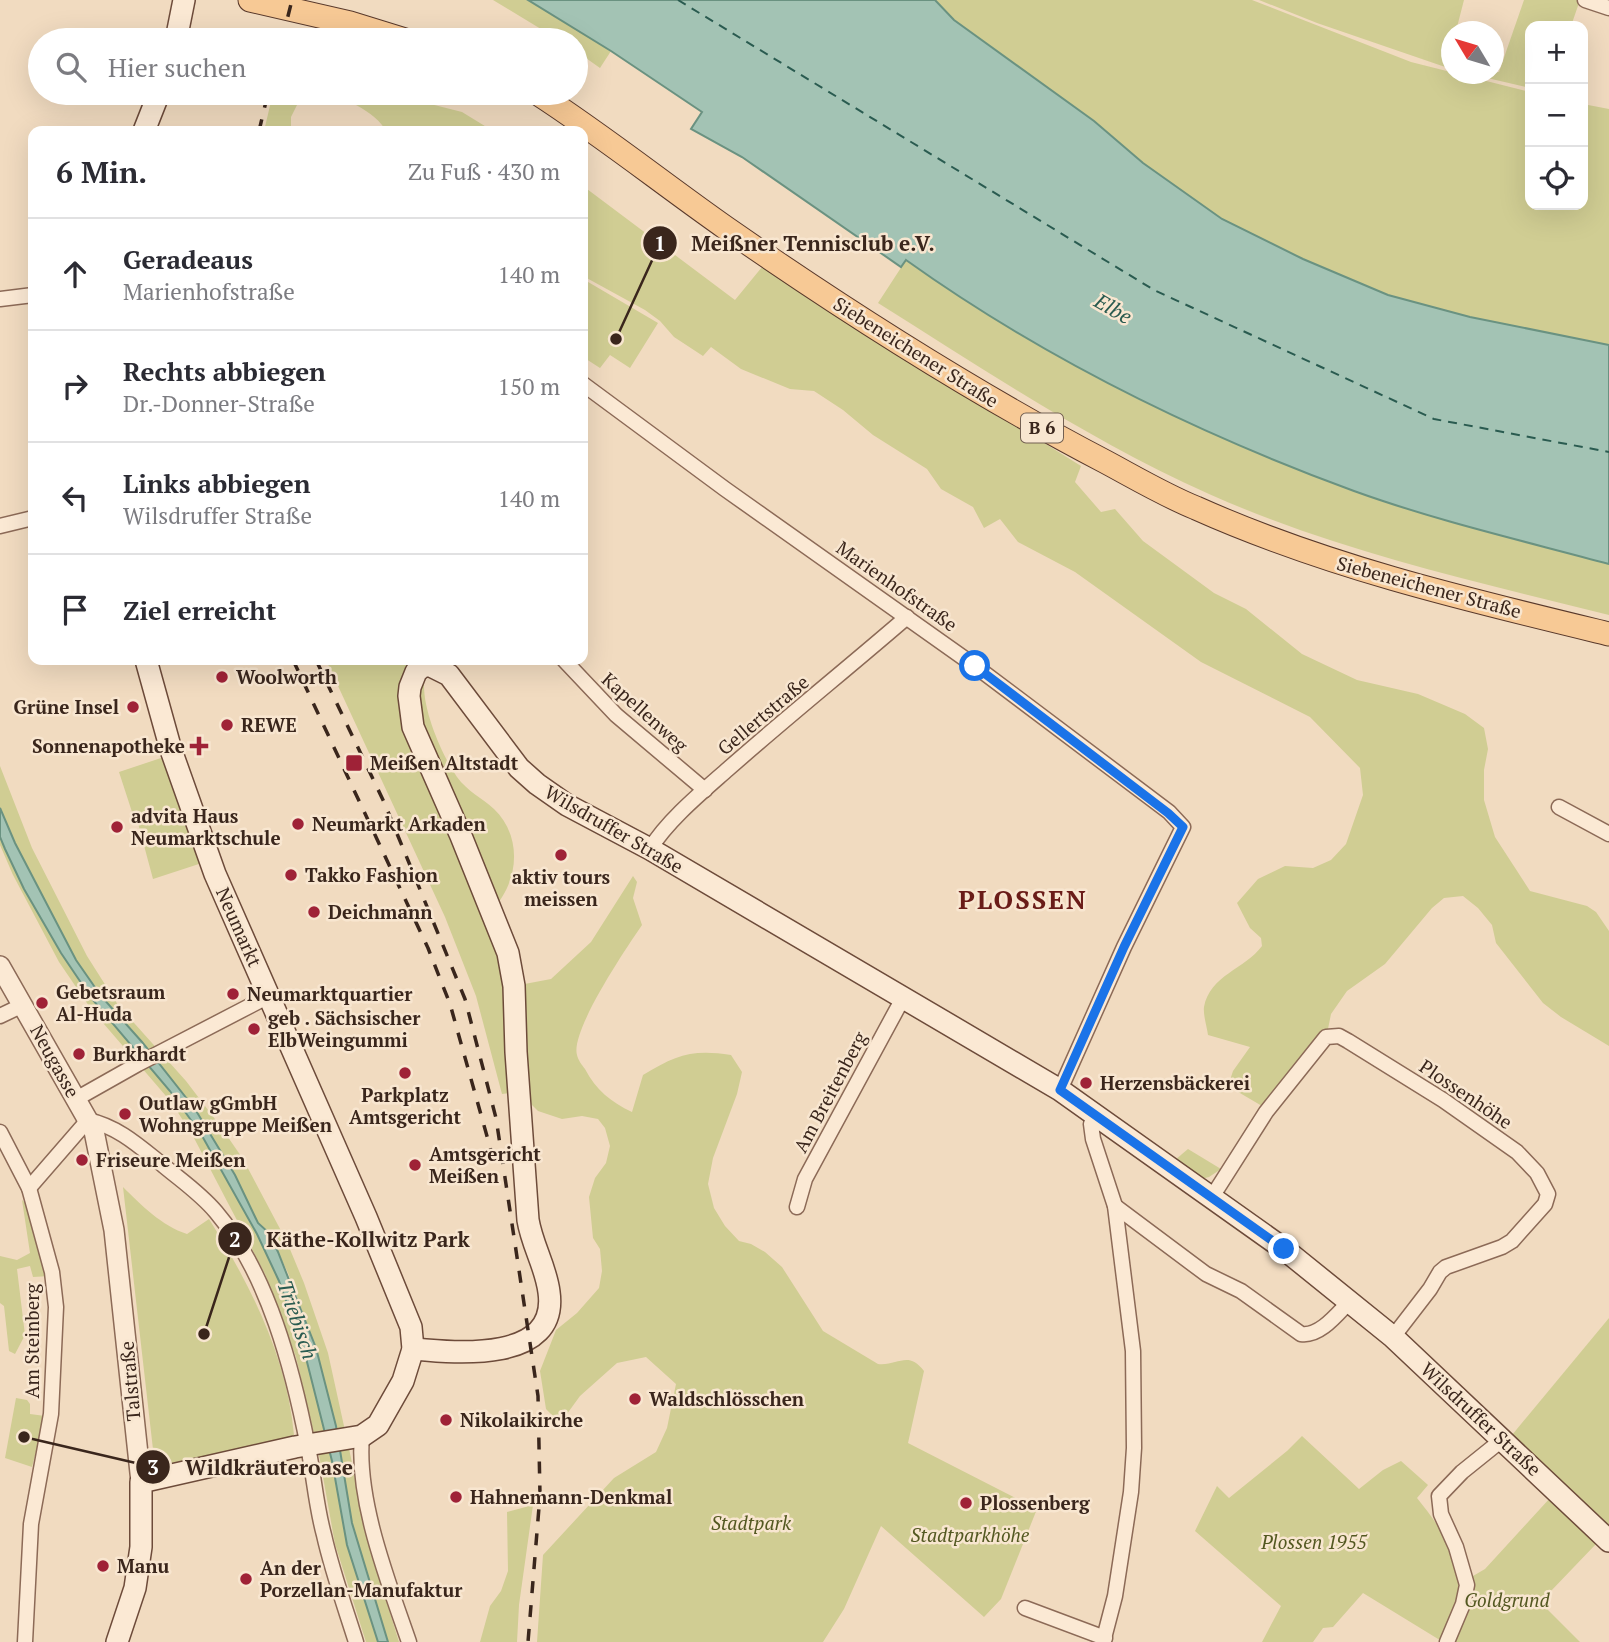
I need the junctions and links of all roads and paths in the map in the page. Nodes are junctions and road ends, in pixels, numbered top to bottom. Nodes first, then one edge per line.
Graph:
1 (184, 0) edge
2 (250, 0) edge
3 (1585, 0) edge
4 (1609, 8) edge
5 (178, 28) edge
6 (366, 28) edge
7 (154, 105) edge
8 (554, 105) edge
9 (146, 126) edge
10 (583, 126) edge
11 (588, 129) edge
12 (28, 296) edge
13 (0, 299) edge
14 (588, 388) edge
15 (28, 519) edge
16 (0, 526) edge
17 (907, 617) junction
18 (1609, 634) edge
19 (147, 665) edge
20 (569, 665) edge
21 (705, 790) junction
22 (1559, 807) dead end
23 (1609, 834) edge
24 (650, 849) junction
25 (0, 967) edge
26 (269, 996) junction
27 (903, 998) junction
28 (23, 1005) junction
29 (0, 1016) edge
30 (1060, 1090) junction
31 (76, 1099) junction
32 (1097, 1115) junction
33 (88, 1120) junction
34 (0, 1132) edge
35 (29, 1188) junction
36 (1212, 1197) junction
37 (1115, 1206) junction
38 (797, 1207) dead end
39 (1350, 1301) junction
40 (1393, 1337) junction
41 (413, 1349) junction
42 (354, 1437) junction
43 (1503, 1439) junction
44 (313, 1445) junction
45 (141, 1482) junction
46 (1609, 1541) edge
47 (1025, 1608) dead end
48 (1104, 1640) edge
49 (25, 1642) edge
50 (117, 1642) edge
51 (356, 1642) edge
52 (409, 1642) edge
53 (1447, 1642) edge

1 - 5 main road
2 - 6 main road
3 - 4 street
7 - 9 main road
8 - 10 main road, Siebeneichener Straße / B 6
11 - 18 main road, Siebeneichener Straße / B 6
12 - 13 street
14 - 17 street, Marienhofstraße
15 - 16 street
17 - 21 street, Gellertstraße
17 - 30 street, Marienhofstraße
19 - 26 main road, Neumarkt
20 - 21 street, Kapellenweg
21 - 24 street, Gellertstraße
22 - 23 street
24 - 27 main road, Wilsdruffer Straße
24 - 41 main road, Wilsdruffer Straße
25 - 28 street, Neugasse
26 - 31 street
26 - 41 main road, Neumarkt
27 - 30 main road, Wilsdruffer Straße
27 - 38 street, Am Breitenberg
28 - 29 street
28 - 31 street, Neugasse
30 - 32 main road, Wilsdruffer Straße
31 - 33 street, Neugasse
32 - 36 main road, Wilsdruffer Straße
32 - 37 street
33 - 35 street
33 - 44 street
33 - 45 street, Talstraße
34 - 35 street, Am Steinberg
35 - 49 street, Am Steinberg
36 - 39 main road, Wilsdruffer Straße
36 - 40 street, Plossenhöhe
37 - 39 street
37 - 48 street
39 - 40 main road, Wilsdruffer Straße
40 - 43 main road, Wilsdruffer Straße
41 - 42 main road
42 - 44 main road
42 - 52 street
43 - 46 main road, Wilsdruffer Straße
43 - 53 street
44 - 45 main road
44 - 51 street
45 - 50 main road, Talstraße
47 - 48 street

